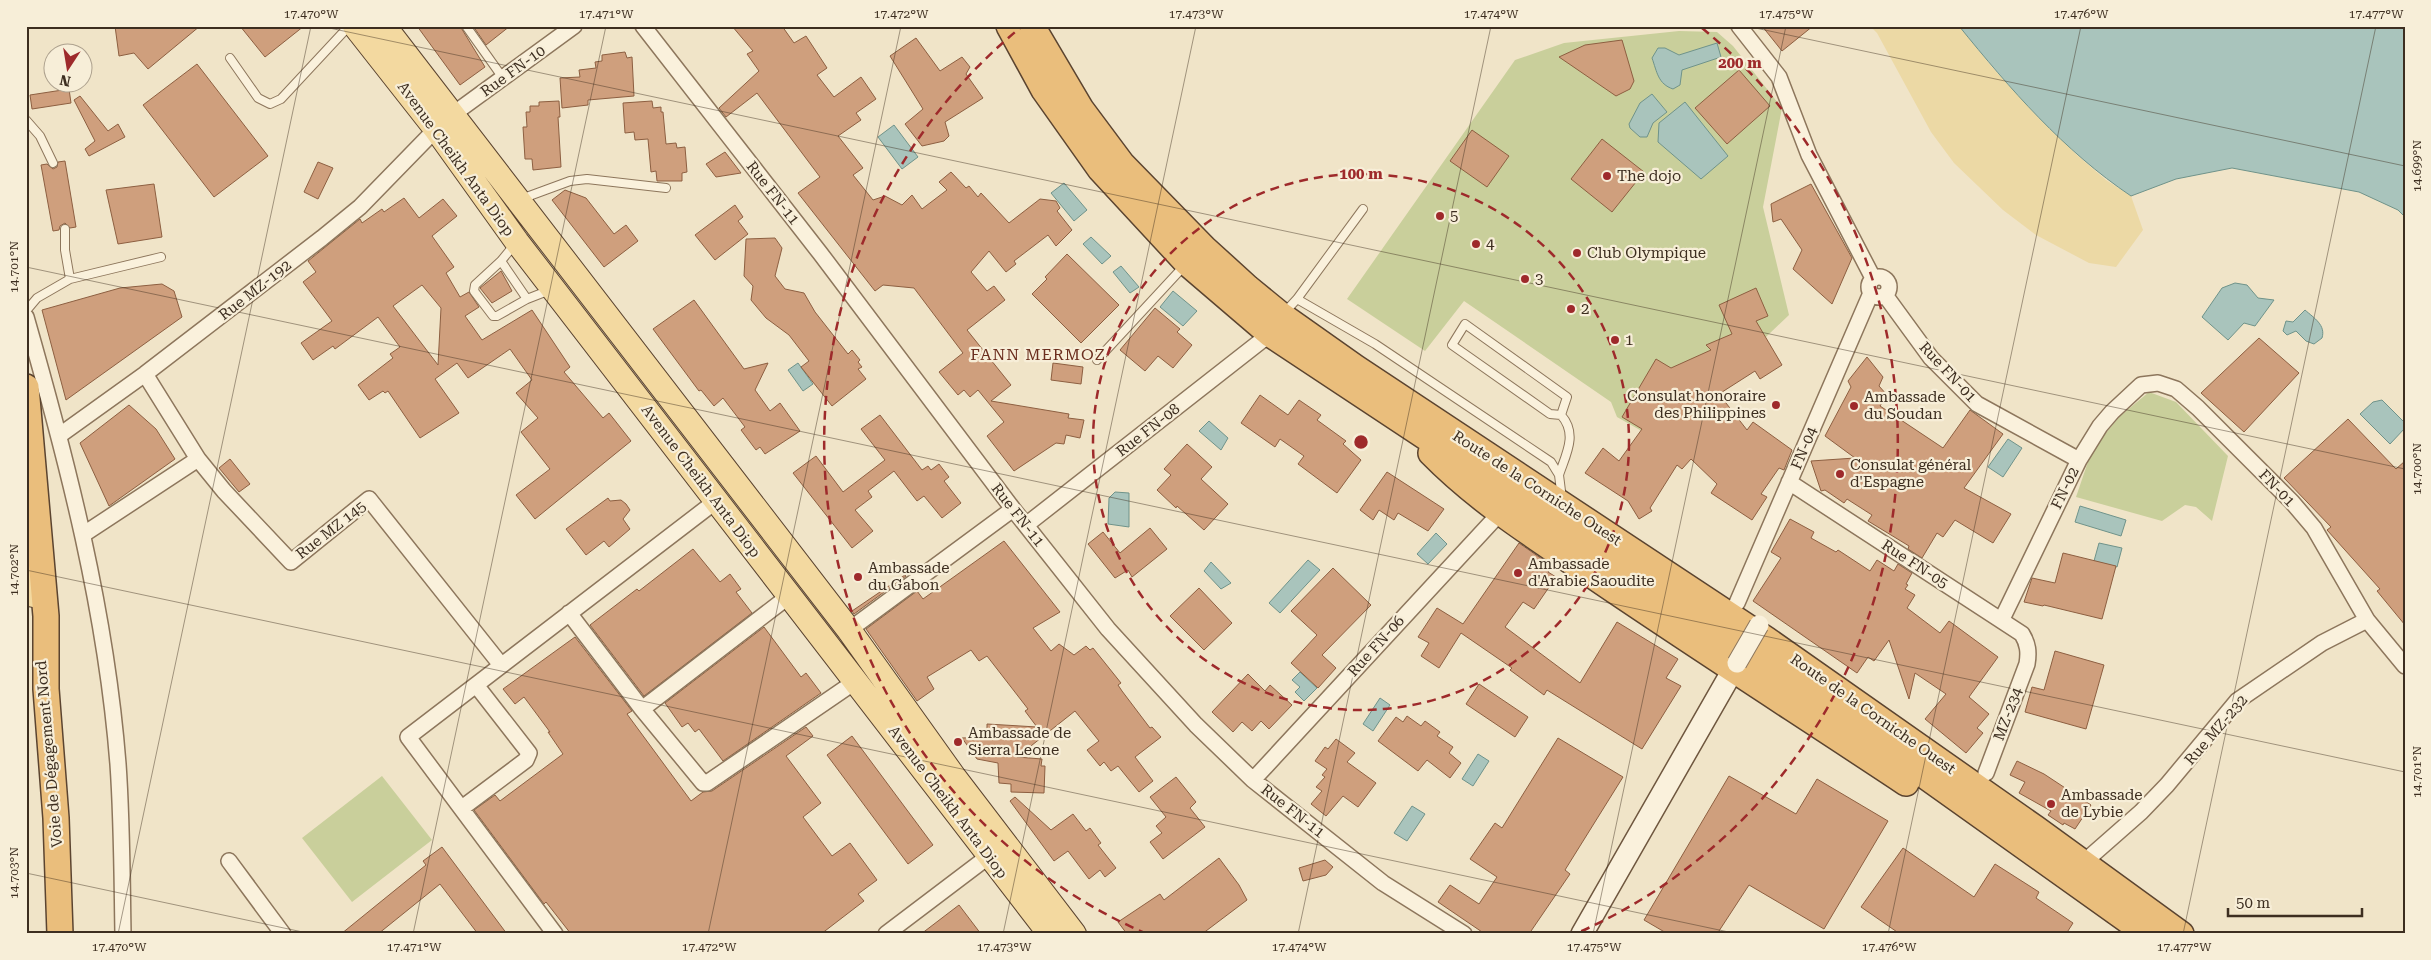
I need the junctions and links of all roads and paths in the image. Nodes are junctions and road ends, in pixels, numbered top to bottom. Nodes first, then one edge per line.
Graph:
1 (348, 26) edge
2 (355, 26) edge
3 (384, 26) edge
4 (466, 26) edge
5 (574, 26) edge
6 (643, 26) edge
7 (1008, 26) edge
8 (1032, 26) edge
9 (1738, 26) edge
10 (230, 58) dead end
11 (503, 78) junction
12 (26, 120) edge
13 (444, 122) junction
14 (53, 163) dead end
15 (666, 188) dead end
16 (518, 200) junction
17 (1363, 209) dead end
18 (65, 229) dead end
19 (517, 242) junction
20 (161, 257) dead end
21 (501, 262) junction
22 (1186, 263) junction
23 (70, 279) junction
24 (554, 288) junction
25 (1878, 294) junction
26 (527, 299) junction
27 (26, 312) edge
28 (1283, 316) junction
29 (26, 317) edge
30 (1328, 349) junction
31 (1097, 360) dead end
32 (145, 374) junction
33 (2158, 383) joint
34 (26, 387) edge
35 (1561, 415) junction
36 (1396, 416) junction
37 (60, 435) junction
38 (198, 459) junction
39 (2079, 460) junction
40 (1789, 482) junction
41 (1560, 483) junction
42 (716, 501) junction
43 (1013, 509) junction
44 (1500, 513) junction
45 (1026, 525) junction
46 (84, 534) junction
47 (26, 544) edge
48 (790, 596) junction
49 (1737, 603) junction
50 (569, 613) junction
51 (2002, 620) junction
52 (2367, 620) junction
53 (1759, 625) dead end
54 (849, 630) junction
55 (2029, 654) joint
56 (501, 665) junction
57 (2405, 666) edge
58 (1734, 667) junction
59 (856, 681) junction
60 (476, 685) junction
61 (46, 689) junction
62 (642, 709) junction
63 (1986, 773) junction
64 (1254, 780) junction
65 (462, 808) junction
66 (2034, 840) junction
67 (988, 856) junction
68 (229, 861) dead end
69 (2083, 864) junction
70 (1043, 929) edge
71 (60, 934) edge
72 (123, 934) edge
73 (283, 934) edge
74 (555, 934) edge
75 (886, 934) edge
76 (1074, 934) edge
77 (1464, 934) edge
78 (1582, 934) edge
79 (2147, 934) edge
80 (2181, 934) edge

1 - 10 lane
2 - 13 main road, Avenue Cheikh Anta Diop
3 - 13 main road, Avenue Cheikh Anta Diop
4 - 11 lane
5 - 11 street, Rue FN-10
6 - 43 street, Rue FN-11
7 - 22 highway, Route de la Corniche Ouest
8 - 28 highway, Route de la Corniche Ouest
9 - 25 street, Rue FN-01
11 - 13 street, Rue FN-10
12 - 14 lane
13 - 16 main road, Avenue Cheikh Anta Diop
13 - 19 main road, Avenue Cheikh Anta Diop
13 - 32 street, Rue MZ-192
15 - 16 lane
16 - 54 main road, Avenue Cheikh Anta Diop
17 - 28 lane
18 - 23 lane
19 - 21 lane
19 - 24 main road, Avenue Cheikh Anta Diop
20 - 23 lane
21 - 26 lane
21 - 26 lane
22 - 28 highway, Route de la Corniche Ouest
22 - 31 lane
23 - 27 lane
24 - 26 lane
24 - 42 main road, Avenue Cheikh Anta Diop
25 - 39 street, Rue FN-01
25 - 40 street, FN-04
28 - 30 highway, Route de la Corniche Ouest
28 - 36 highway, Route de la Corniche Ouest
28 - 41 lane
28 - 45 street, Rue FN-08
29 - 37 street
30 - 41 highway
30 - 66 highway, Route de la Corniche Ouest
32 - 37 street, Rue MZ-192
32 - 38 street, Rue MZ 145
33 - 39 street, FN-02
33 - 52 street, FN-01
34 - 61 highway
35 - 35 lane
35 - 41 lane
36 - 44 highway
36 - 66 highway, Route de la Corniche Ouest
37 - 46 street
38 - 46 street
38 - 56 street, Rue MZ 145
39 - 51 street, FN-02
40 - 49 street, FN-04
40 - 51 street, Rue FN-05
41 - 49 highway
42 - 48 main road, Avenue Cheikh Anta Diop
42 - 50 street
43 - 45 street, Rue FN-11
43 - 54 street
44 - 58 highway
44 - 64 street, Rue FN-06
45 - 64 street, Rue FN-11
46 - 72 street
47 - 61 main road, Voie de Dégagement Nord
48 - 59 main road, Avenue Cheikh Anta Diop
48 - 62 street
49 - 63 highway
50 - 56 street
50 - 62 street
51 - 55 street, Rue FN-05
52 - 57 street
52 - 69 street, Rue MZ-232
53 - 58 street, bridge
54 - 76 main road, Avenue Cheikh Anta Diop
55 - 63 street, MZ-234
56 - 60 street
58 - 66 highway
58 - 78 main road
59 - 62 street
59 - 67 main road, Avenue Cheikh Anta Diop
60 - 65 street
60 - 65 street
61 - 71 highway, Voie de Dégagement Nord
63 - 66 highway
64 - 77 street, Rue FN-11
65 - 74 street
66 - 69 highway, Route de la Corniche Ouest
66 - 79 highway, Route de la Corniche Ouest
67 - 70 main road, Avenue Cheikh Anta Diop
67 - 75 street
68 - 73 street
69 - 80 highway, Route de la Corniche Ouest

